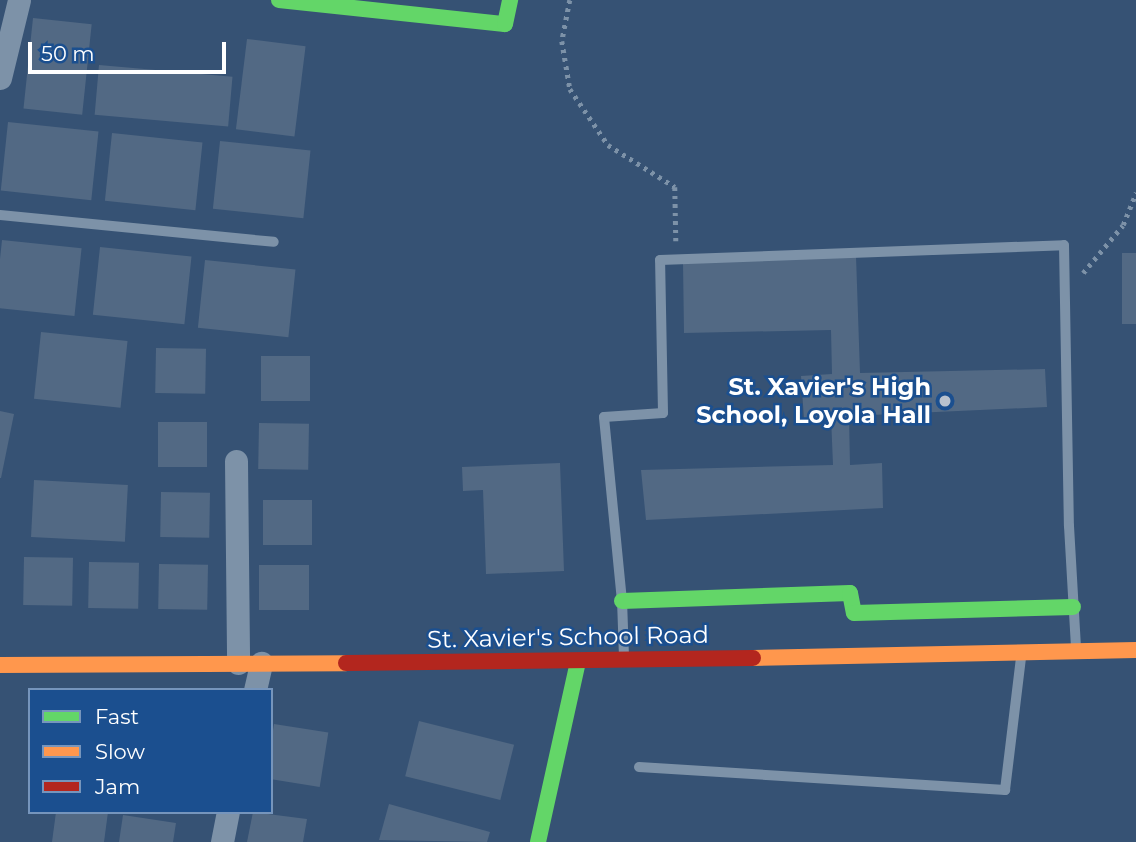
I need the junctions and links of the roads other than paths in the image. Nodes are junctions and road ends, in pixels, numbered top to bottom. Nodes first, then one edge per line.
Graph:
1 (19, 0) edge
2 (279, 0) edge
3 (510, 0) edge
4 (305, 1) edge
5 (0, 78) edge
6 (0, 215) edge
7 (274, 242) dead end
8 (236, 461) dead end
9 (622, 601) junction
10 (1073, 607) junction
11 (1136, 650) edge
12 (1076, 651) junction
13 (1021, 652) junction
14 (624, 660) junction
15 (578, 661) junction
16 (249, 663) junction
17 (0, 665) edge
18 (255, 688) edge
19 (639, 767) dead end
20 (228, 814) edge
21 (222, 842) edge
22 (538, 842) edge

1 - 5 street
2 - 4 street
3 - 4 street
6 - 7 lane
8 - 16 street
9 - 10 street
9 - 10 lane
9 - 14 lane
10 - 12 lane
11 - 12 street, St. Xavier's School Road
12 - 13 street, St. Xavier's School Road
13 - 14 street, St. Xavier's School Road
13 - 19 lane
14 - 15 street, St. Xavier's School Road
15 - 16 street, St. Xavier's School Road
15 - 22 street
16 - 17 street, St. Xavier's School Road
16 - 18 street
20 - 21 street

